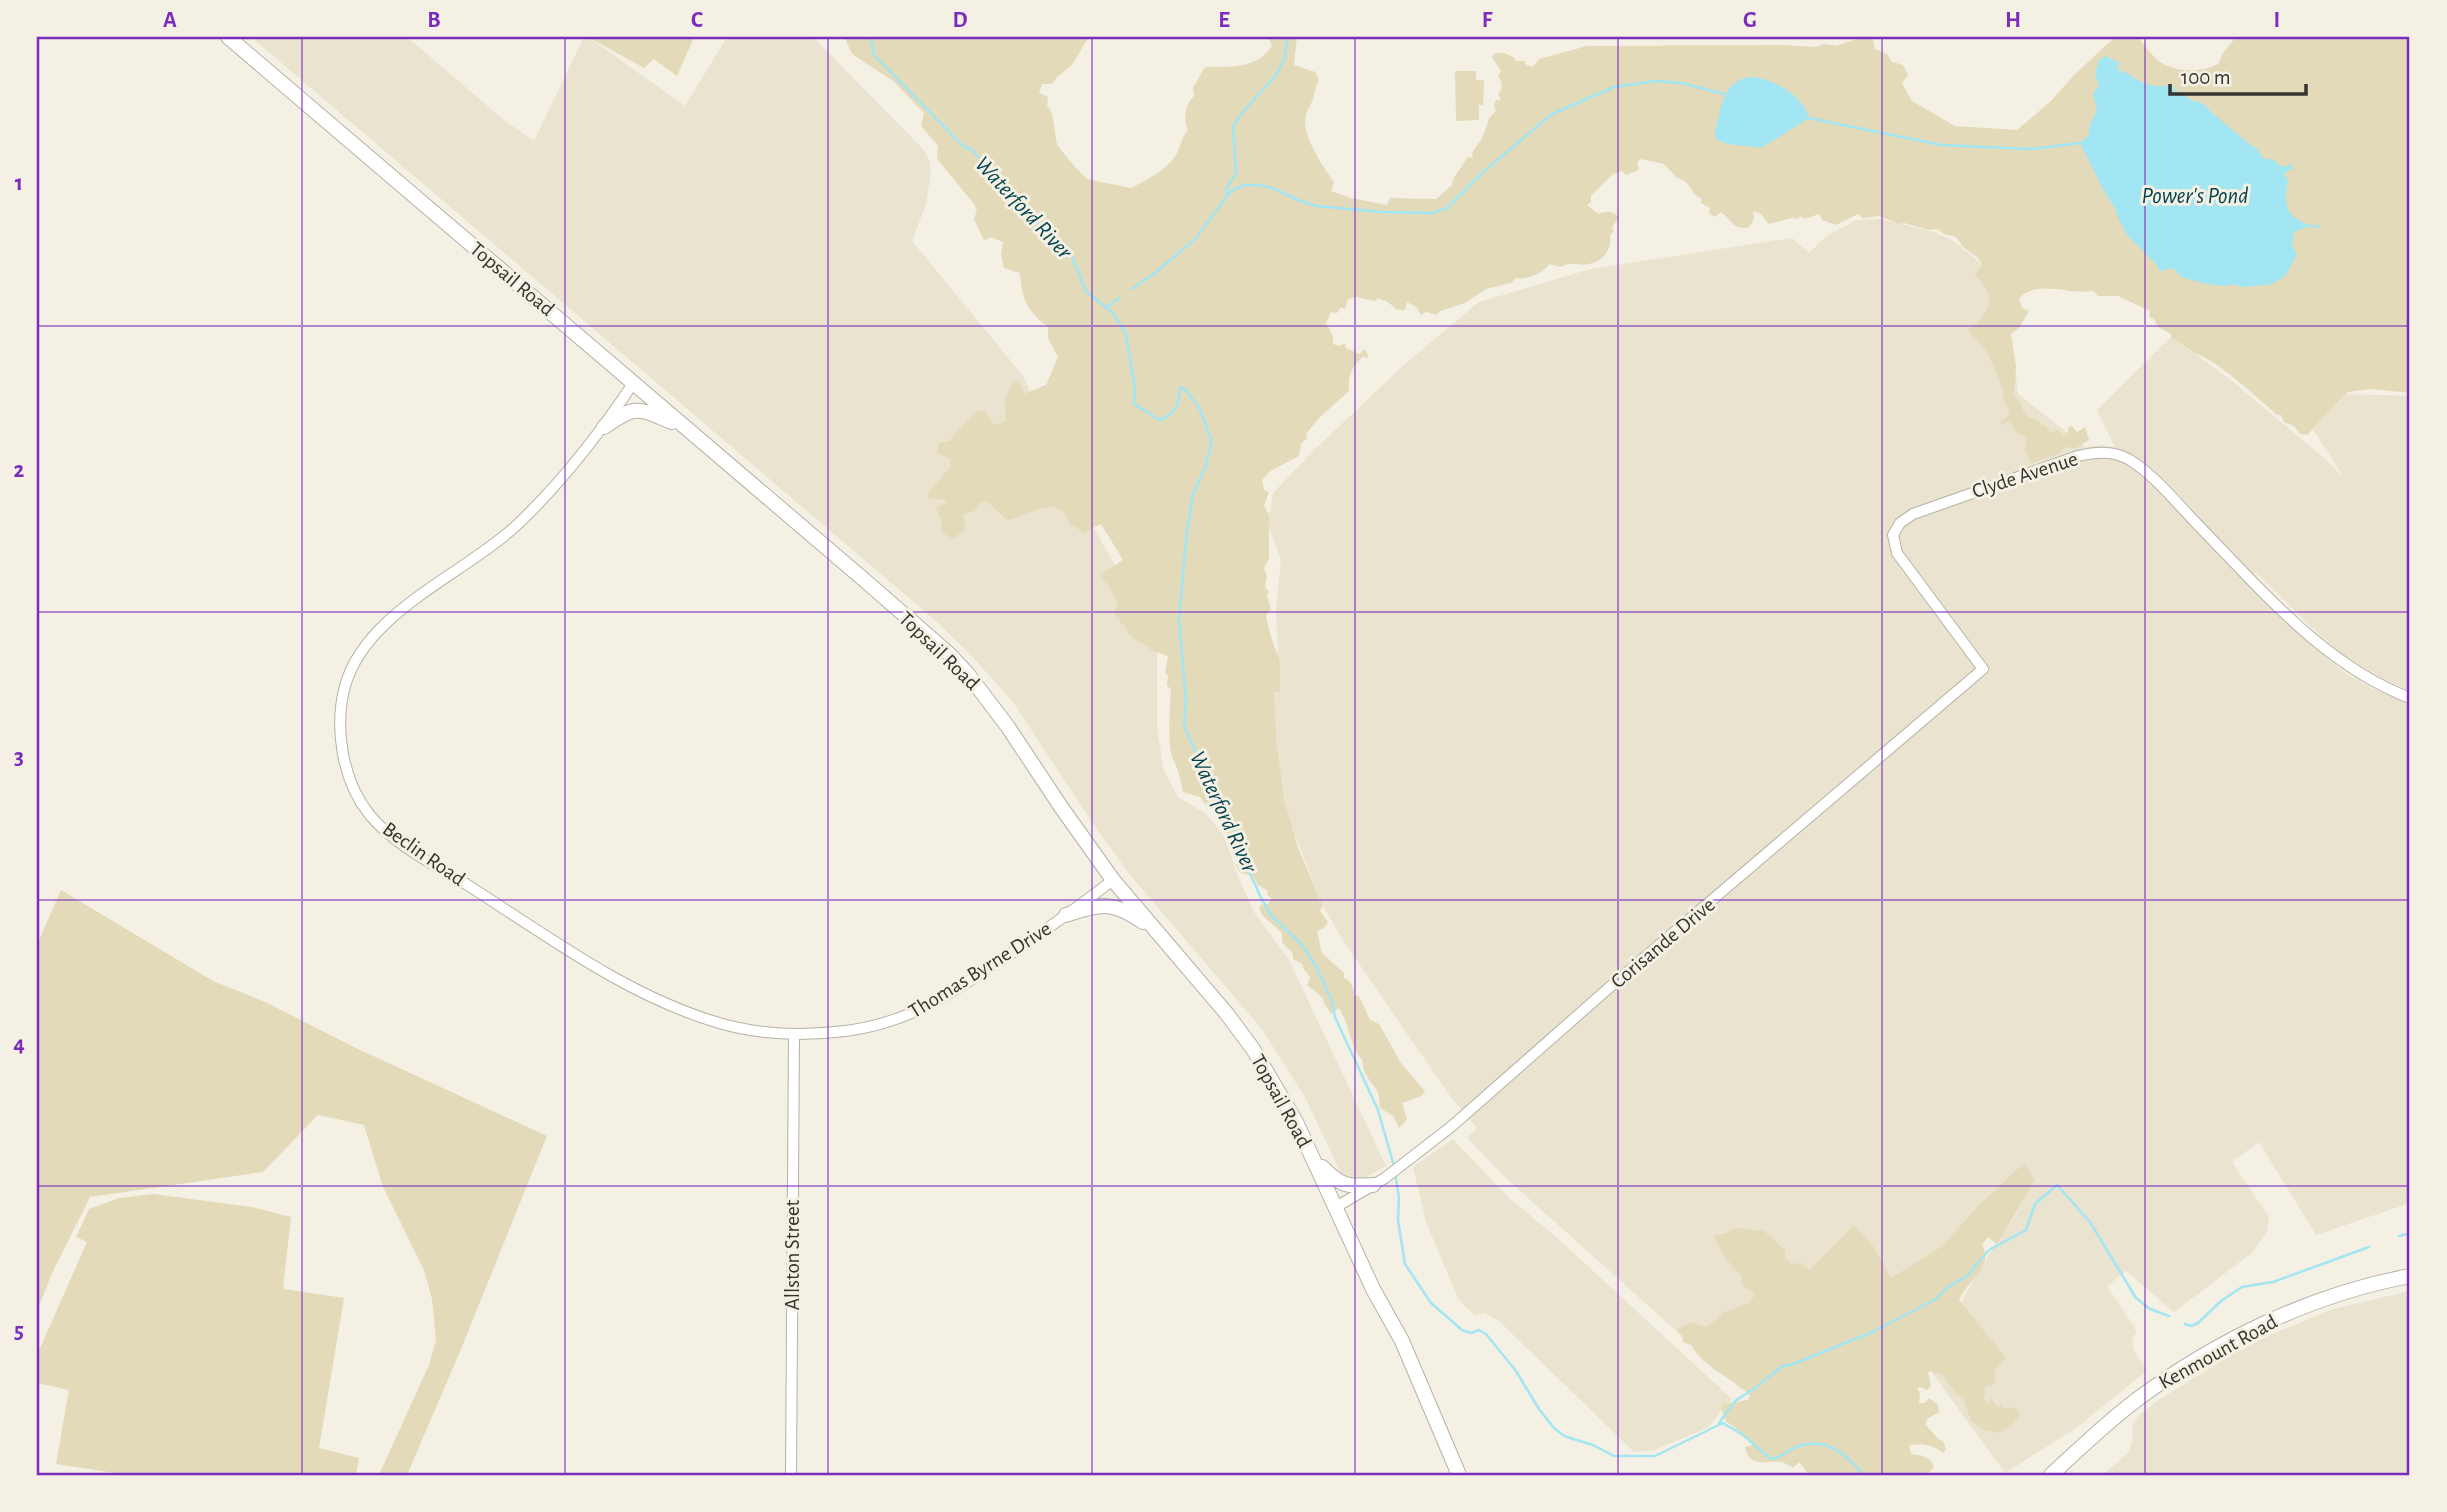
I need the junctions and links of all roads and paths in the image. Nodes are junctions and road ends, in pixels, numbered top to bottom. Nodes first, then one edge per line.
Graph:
1 (228, 37) edge
2 (634, 382) junction
3 (681, 426) junction
4 (604, 427) junction
5 (1983, 669) joint
6 (2410, 698) edge
7 (1113, 880) junction
8 (1066, 915) junction
9 (1156, 931) junction
10 (794, 1034) junction
11 (1314, 1159) junction
12 (1379, 1182) junction
13 (1336, 1207) junction
14 (2410, 1276) edge
15 (791, 1475) edge
16 (1459, 1475) edge
17 (2051, 1475) edge

1 - 2 main road, Topsail Road
2 - 3 main road, Topsail Road
2 - 4 street, Beclin Road
3 - 4 main road
3 - 7 main road, Topsail Road
4 - 10 street, Beclin Road
5 - 6 street, Clyde Avenue
5 - 12 street, Corisande Drive
7 - 8 street, Thomas Byrne Drive
7 - 9 main road, Topsail Road
8 - 9 main road
8 - 10 street, Thomas Byrne Drive
9 - 11 main road, Topsail Road
10 - 15 street, Allston Street
11 - 12 main road
11 - 13 main road, Topsail Road
12 - 13 street, Corisande Drive
13 - 16 main road, Topsail Road
14 - 17 main road, Kenmount Road

